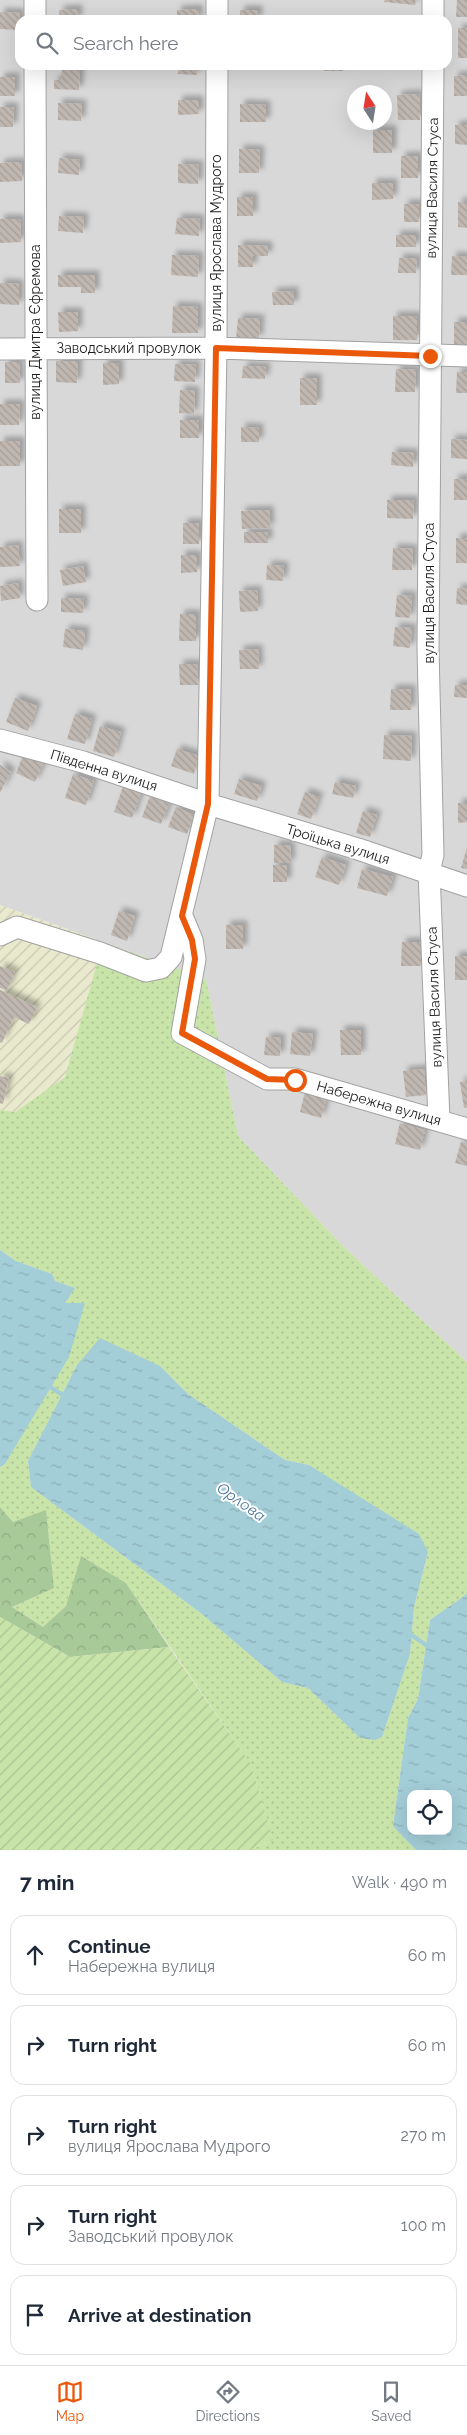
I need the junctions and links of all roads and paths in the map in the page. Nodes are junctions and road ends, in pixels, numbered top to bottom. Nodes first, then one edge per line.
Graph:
1 (35, 0) edge
2 (217, 0) edge
3 (433, 0) edge
4 (35, 15) edge
5 (217, 15) edge
6 (433, 15) edge
7 (35, 70) edge
8 (217, 70) edge
9 (433, 70) edge
10 (34, 348) junction
11 (216, 348) junction
12 (0, 349) edge
13 (430, 356) junction
14 (467, 356) edge
15 (37, 600) dead end
16 (0, 740) edge
17 (208, 804) junction
18 (429, 872) junction
19 (467, 886) edge
20 (182, 916) junction
21 (0, 935) edge
22 (439, 1120) junction
23 (467, 1129) edge

1 - 4 street
2 - 5 street
3 - 6 street
7 - 10 street, вулиця Дмитра Єфремова
8 - 11 street, вулиця Ярослава Мудрого
9 - 13 street, вулиця Василя Стуса
10 - 11 street, Заводський провулок
10 - 12 street, Заводський провулок
10 - 15 street, вулиця Дмитра Єфремова
11 - 13 street, Заводський провулок
11 - 17 street, вулиця Ярослава Мудрого
13 - 14 street, Заводський провулок
13 - 18 street, вулиця Василя Стуса
16 - 17 street, Південна вулиця
17 - 18 street, Троїцька вулиця
17 - 20 street, вулиця Ярослава Мудрого
18 - 19 street, Троїцька вулиця
18 - 22 street, вулиця Василя Стуса
20 - 21 street, вулиця Ярослава Мудрого
20 - 22 street, Набережна вулиця
22 - 23 street, Набережна вулиця

